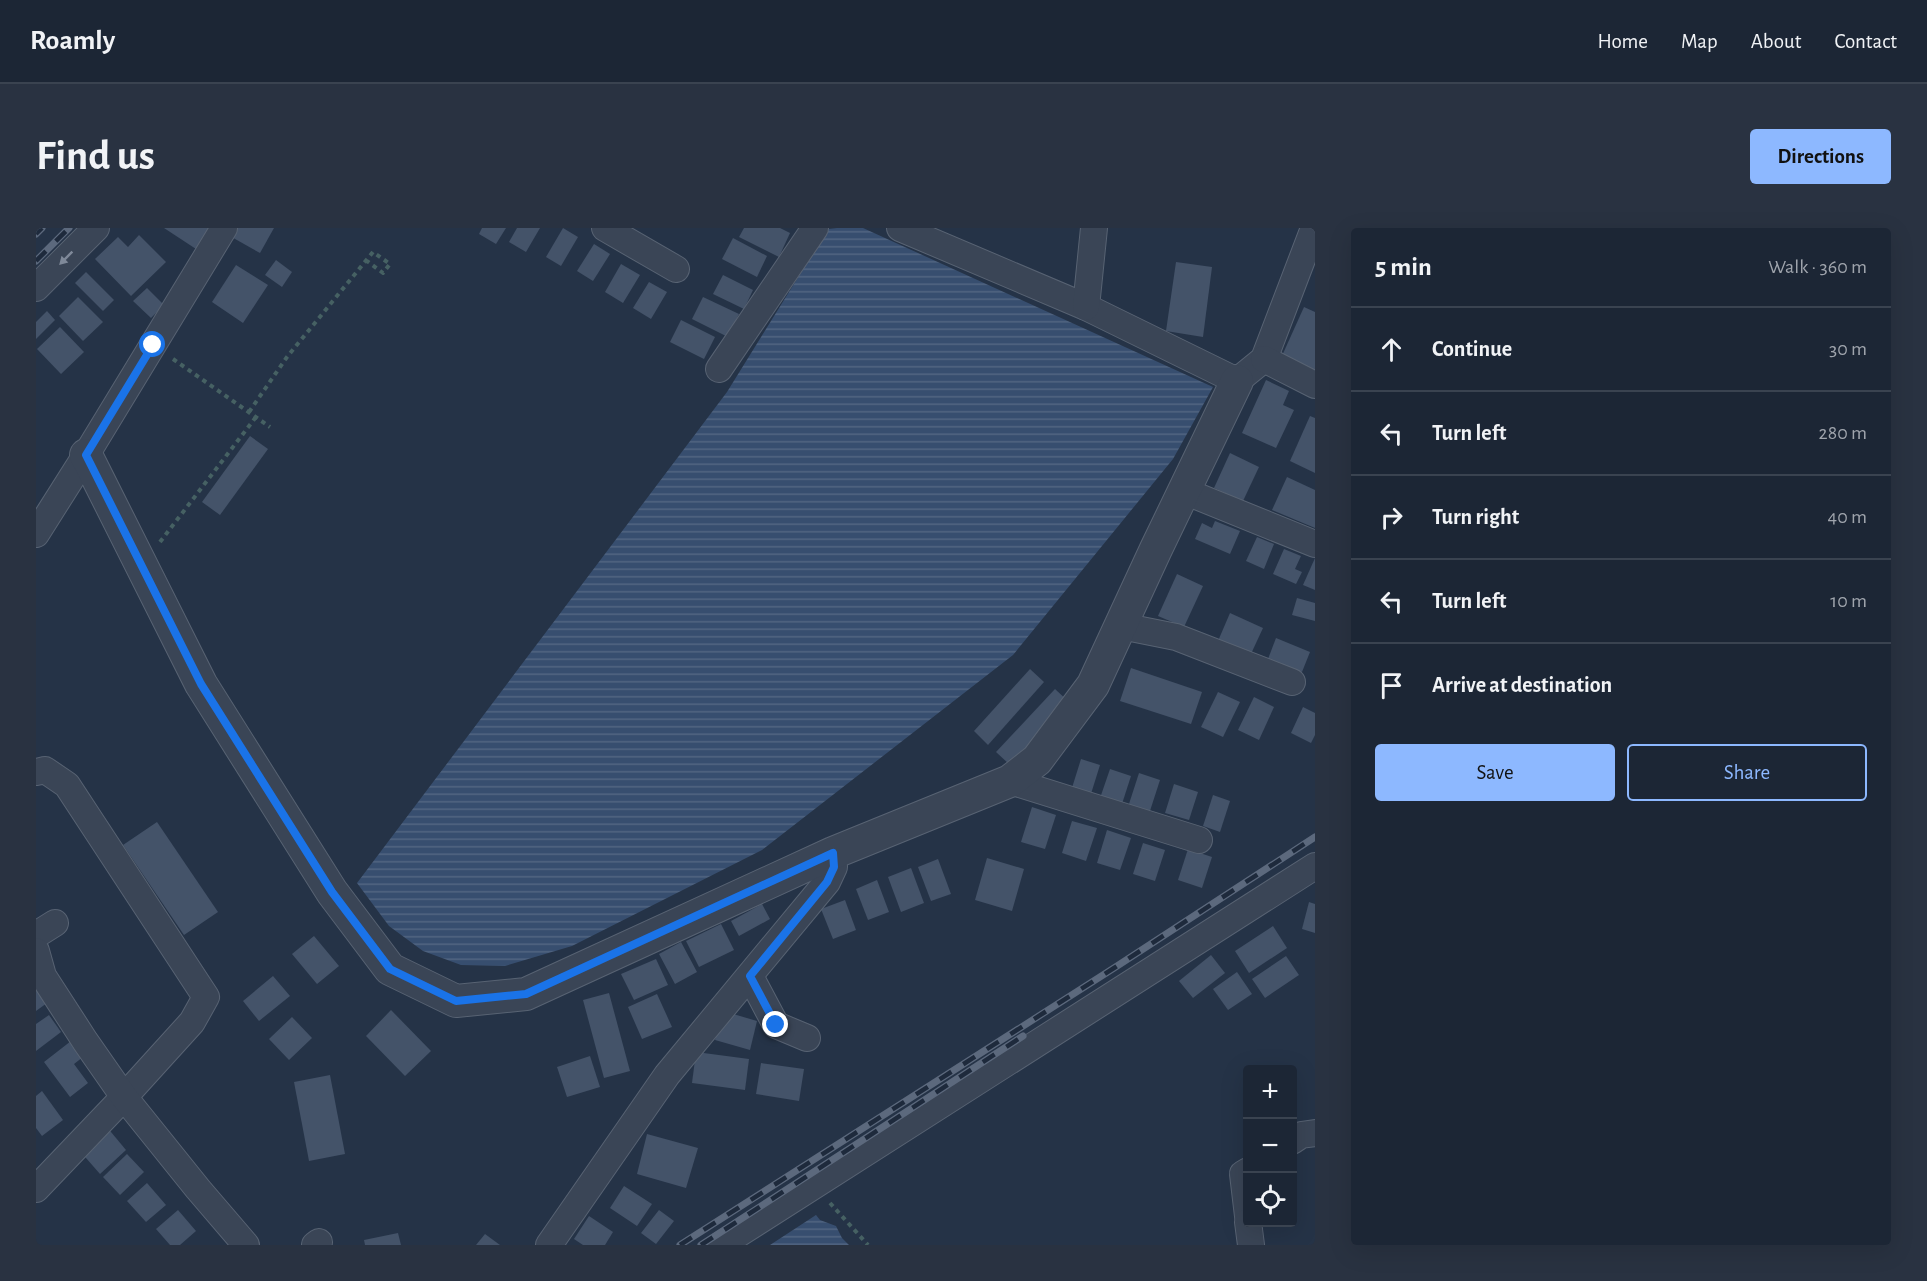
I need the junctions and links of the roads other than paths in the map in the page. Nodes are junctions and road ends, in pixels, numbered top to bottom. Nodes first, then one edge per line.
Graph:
1 (96, 228) edge
2 (224, 228) edge
3 (605, 228) edge
4 (815, 228) edge
5 (900, 228) edge
6 (1094, 228) edge
7 (1314, 228) edge
8 (953, 239) edge
9 (676, 269) dead end
10 (36, 288) edge
11 (1086, 307) junction
12 (1264, 359) junction
13 (719, 369) dead end
14 (1237, 381) junction
15 (1315, 385) edge
16 (86, 455) junction
17 (1184, 492) junction
18 (36, 534) edge
19 (1315, 544) edge
20 (1121, 626) junction
21 (1292, 681) dead end
22 (36, 772) edge
23 (1010, 781) junction
24 (1199, 840) dead end
25 (833, 853) junction
26 (1315, 866) edge
27 (36, 951) edge
28 (750, 976) junction
29 (807, 1038) dead end
30 (124, 1097) junction
31 (1315, 1133) edge
32 (1297, 1138) edge
33 (36, 1189) edge
34 (1249, 1227) edge
35 (246, 1245) edge
36 (549, 1245) edge
37 (721, 1245) edge
38 (1251, 1245) edge

1 -> 10 street
2 - 16 street
3 - 9 street
4 - 13 street
5 - 8 street
6 - 11 street
7 - 12 street
8 - 11 street
11 - 14 street
12 - 14 street
12 - 15 street
14 - 17 street
16 - 18 street
16 - 25 street
17 - 19 street
17 - 20 street
20 - 21 street
20 - 23 street
22 - 30 street
23 - 24 street
23 - 25 street
25 - 28 street
26 - 37 street
27 - 30 street
28 - 29 street
28 - 36 street
30 - 33 street
30 - 35 street
31 - 32 street
34 - 38 street

